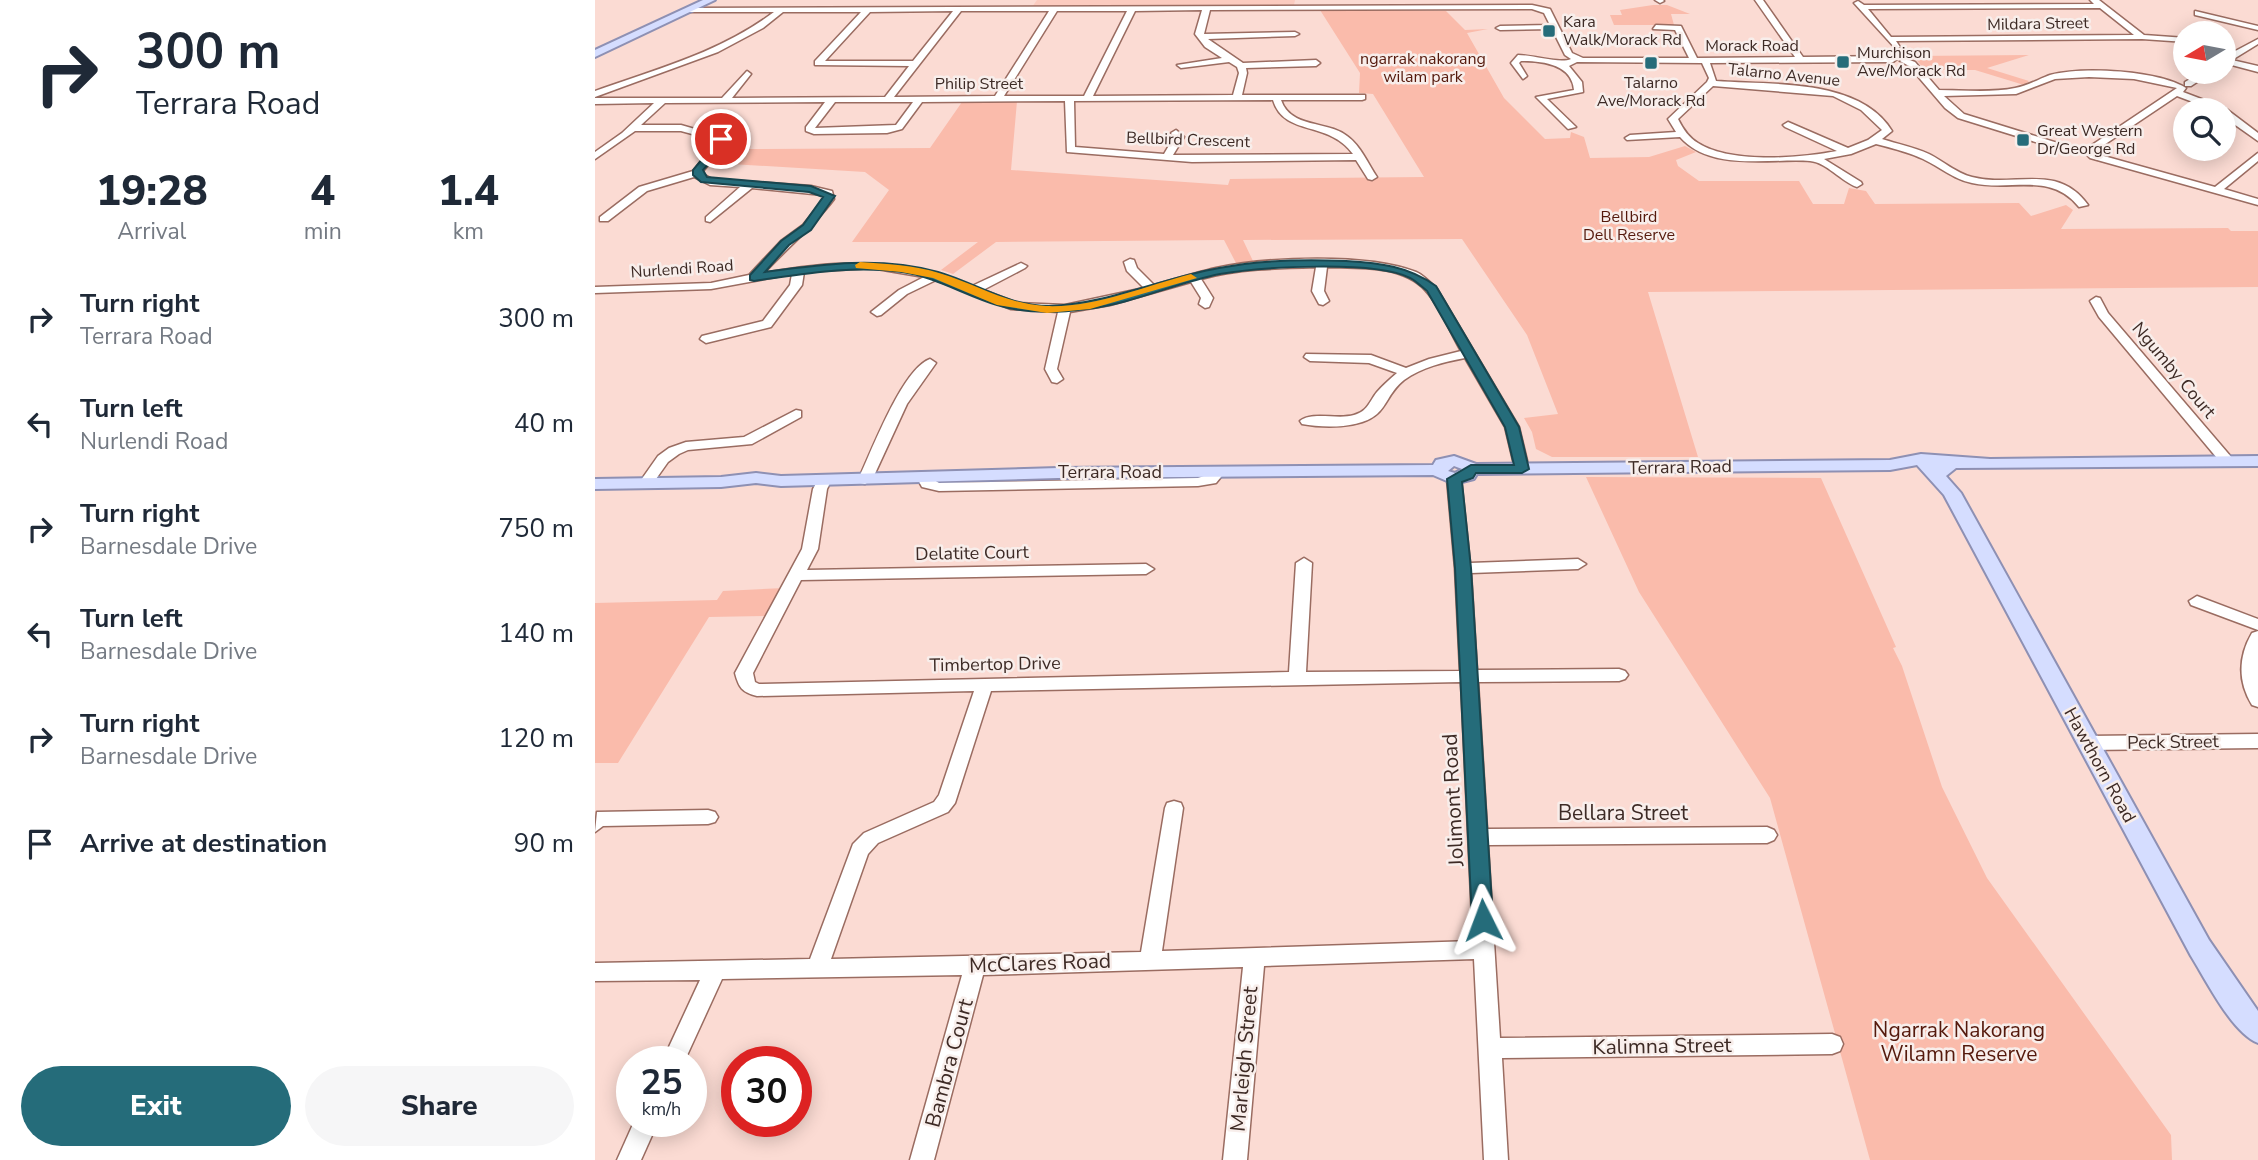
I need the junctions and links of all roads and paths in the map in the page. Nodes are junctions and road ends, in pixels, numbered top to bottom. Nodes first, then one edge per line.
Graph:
1 (697, 0) edge
2 (710, 0) edge
3 (904, 0) edge
4 (1436, 0) edge
5 (1759, 0) edge
6 (2094, 0) edge
7 (2003, 3) edge
8 (1859, 4) edge
9 (1538, 6) edge
10 (2102, 6) junction
11 (1445, 8) junction
12 (684, 9) junction
13 (1054, 9) junction
14 (1132, 9) junction
15 (1206, 9) junction
16 (867, 10) junction
17 (895, 10) junction
18 (958, 10) junction
19 (780, 11) junction
20 (2198, 13) dead end
21 (1491, 22) dead end
22 (1552, 24) junction
23 (1656, 27) dead end
24 (1500, 28) junction
25 (2258, 28) edge
26 (1296, 34) dead end
27 (1201, 37) junction
28 (2142, 37) junction
29 (1501, 38) dead end
30 (1890, 39) junction
31 (2173, 39) edge
32 (2258, 41) edge
33 (595, 48) edge
34 (2237, 50) edge
35 (2243, 51) junction
36 (595, 54) edge
37 (2237, 54) edge
38 (1232, 59) junction
39 (1900, 59) junction
40 (1576, 60) junction
41 (1699, 60) junction
42 (1800, 60) junction
43 (1316, 63) dead end
44 (916, 64) junction
45 (2237, 64) edge
46 (1181, 65) dead end
47 (1564, 65) junction
48 (1241, 66) junction
49 (2258, 69) edge
50 (747, 74) dead end
51 (1523, 76) dead end
52 (1711, 83) junction
53 (2188, 84) edge
54 (2181, 88) junction
55 (1938, 93) junction
56 (595, 94) edge
57 (1237, 97) junction
58 (1276, 97) junction
59 (1362, 97) dead end
60 (998, 98) junction
61 (1069, 98) junction
62 (1087, 98) junction
63 (2199, 98) edge
64 (833, 99) junction
65 (888, 99) junction
66 (920, 99) junction
67 (725, 100) junction
68 (595, 101) edge
69 (665, 101) junction
70 (2236, 121) edge
71 (1789, 125) dead end
72 (1571, 127) dead end
73 (634, 128) junction
74 (1176, 132) dead end
75 (1683, 134) junction
76 (1630, 138) dead end
77 (2258, 138) edge
78 (1874, 139) junction
79 (595, 149) edge
80 (609, 149) junction
81 (1848, 152) junction
82 (2091, 154) junction
83 (595, 156) edge
84 (2258, 156) edge
85 (1167, 157) junction
86 (1358, 157) junction
87 (1814, 157) junction
88 (2245, 169) junction
89 (2258, 172) edge
90 (697, 173) junction
91 (1372, 177) dead end
92 (1857, 184) dead end
93 (749, 185) junction
94 (2218, 190) junction
95 (2258, 202) edge
96 (2083, 205) dead end
97 (604, 219) dead end
98 (710, 219) dead end
99 (769, 259) junction
100 (1130, 262) dead end
101 (1322, 263) junction
102 (1021, 266) dead end
103 (795, 270) junction
104 (936, 275) junction
105 (1194, 277) junction
106 (754, 278) junction
107 (1151, 289) junction
108 (595, 290) edge
109 (971, 290) junction
110 (1323, 301) dead end
111 (2096, 301) dead end
112 (1205, 304) dead end
113 (1065, 309) junction
114 (877, 313) dead end
115 (706, 339) dead end
116 (1470, 354) junction
117 (1310, 357) dead end
118 (930, 363) dead end
119 (1408, 373) junction
120 (1057, 379) dead end
121 (796, 415) dead end
122 (1307, 421) dead end
123 (2227, 461) junction
124 (2258, 461) edge
125 (1938, 467) junction
126 (1522, 469) junction
127 (1455, 473) junction
128 (865, 480) junction
129 (824, 481) junction
130 (646, 483) junction
131 (595, 484) edge
132 (1304, 564) dead end
133 (1578, 564) dead end
134 (1463, 568) junction
135 (1146, 569) dead end
136 (798, 575) junction
137 (2197, 601) dead end
138 (2258, 625) edge
139 (2258, 637) edge
140 (1619, 675) dead end
141 (1469, 676) junction
142 (1297, 678) junction
143 (984, 686) junction
144 (2258, 701) edge
145 (2258, 741) edge
146 (2088, 743) junction
147 (1174, 808) dead end
148 (708, 817) dead end
149 (595, 824) edge
150 (1767, 835) dead end
151 (1479, 837) junction
152 (1484, 950) junction
153 (1150, 958) junction
154 (1254, 958) junction
155 (975, 965) junction
156 (817, 969) junction
157 (715, 971) junction
158 (595, 972) edge
159 (2258, 1031) edge
160 (1832, 1044) dead end
161 (680, 1046) edge
162 (1491, 1048) junction
163 (639, 1137) edge
164 (629, 1160) edge
165 (922, 1160) edge
166 (1235, 1160) edge
167 (1496, 1160) edge

1 - 12 main road
2 - 12 main road
3 - 17 street
4 - 11 street
5 - 42 street
6 - 10 street
7 - 8 street
7 - 10 street
8 - 30 street
9 - 11 street
9 - 22 street
10 - 28 street
11 - 15 street
12 - 19 street
12 - 33 main road
12 - 36 main road
13 - 14 street
13 - 18 street
13 - 60 street
14 - 15 street
14 - 62 street
15 - 27 street
16 - 17 street
16 - 19 street
16 - 44 street
17 - 18 street
18 - 44 street
19 - 56 street
20 - 25 street
21 - 24 street
22 - 24 street
22 - 40 street
23 - 41 street, Talarno Avenue
24 - 29 street
26 - 27 street
27 - 38 street
28 - 30 street, Mildara Street
28 - 31 street, Mildara Street
30 - 39 street
32 - 35 street
34 - 35 street
35 - 37 street
38 - 46 street
38 - 48 street
39 - 42 street, Morack Road
39 - 55 street
40 - 41 street, Morack Road
40 - 47 street
41 - 42 street, Morack Road
41 - 52 street, Talarno Avenue
43 - 48 street
44 - 65 street
45 - 49 street
47 - 51 street
47 - 72 street
48 - 57 street
50 - 67 street
52 - 75 street, Talarno Avenue
52 - 78 street, Talarno Avenue
53 - 54 street
54 - 55 street
54 - 63 street
54 - 82 street
55 - 82 street
57 - 58 street, Philip Street
57 - 62 street, Philip Street
58 - 59 street, Philip Street
58 - 86 street
60 - 61 street, Philip Street
60 - 66 street, Philip Street
61 - 62 street, Philip Street
61 - 85 street, Bellbird Crescent
64 - 65 street, Philip Street
64 - 66 street
64 - 67 street, Philip Street
65 - 66 street, Philip Street
67 - 69 street, Philip Street
68 - 69 street, Philip Street
69 - 73 street
70 - 77 street
71 - 81 street
73 - 80 street
73 - 90 street
74 - 85 street
75 - 76 street
75 - 87 street
78 - 81 street
78 - 96 street
79 - 80 street
80 - 83 street
81 - 87 street
82 - 94 street
84 - 88 street
85 - 86 street, Bellbird Crescent
86 - 91 street
87 - 92 street
88 - 89 street
88 - 94 street
90 - 93 street
90 - 97 street
93 - 98 street
93 - 99 street
94 - 95 street
99 - 103 street
99 - 106 street
100 - 107 street
101 - 105 street, Nurlendi Road
101 - 110 street
101 - 116 street, Nurlendi Road
102 - 109 street
103 - 104 street, Nurlendi Road
103 - 106 street, Nurlendi Road
103 - 115 street
104 - 109 street, Nurlendi Road
104 - 114 street
105 - 107 street, Nurlendi Road
105 - 112 street
106 - 108 street, Nurlendi Road
107 - 113 street, Nurlendi Road
109 - 113 street, Nurlendi Road
111 - 123 street, Ngumby Court
113 - 120 street
116 - 119 street
116 - 126 street, Nurlendi Road
117 - 119 street
118 - 128 street
119 - 122 street
121 - 130 street
123 - 124 main road, Terrara Road
123 - 125 main road, Terrara Road
125 - 126 main road, Terrara Road
125 - 146 main road, Hawthorn Road
126 - 127 main road, Terrara Road
127 - 128 main road, Terrara Road
127 - 134 street, Jolimont Road
128 - 129 main road, Terrara Road
129 - 130 main road, Terrara Road
129 - 136 street, Timbertop Drive
130 - 131 main road, Terrara Road
132 - 142 street
133 - 134 street
134 - 141 street, Jolimont Road
135 - 136 street, Delatite Court
136 - 143 street, Timbertop Drive
137 - 138 street
139 - 144 street
140 - 141 street, Timbertop Drive
141 - 142 street, Timbertop Drive
141 - 151 street, Jolimont Road
142 - 143 street, Timbertop Drive
143 - 156 street
145 - 146 street, Peck Street
146 - 159 main road, Hawthorn Road
147 - 153 street
148 - 149 street
150 - 151 street, Bellara Street
151 - 152 street, Jolimont Road
152 - 154 street, McClares Road
152 - 162 street, Jolimont Road
153 - 154 street, McClares Road
153 - 155 street, McClares Road
154 - 166 street, Marleigh Street
155 - 156 street, McClares Road
155 - 165 street, Bambra Court
156 - 157 street, McClares Road
157 - 158 street, McClares Road
157 - 161 street
160 - 162 street, Kalimna Street
162 - 167 street, Jolimont Road
163 - 164 street

